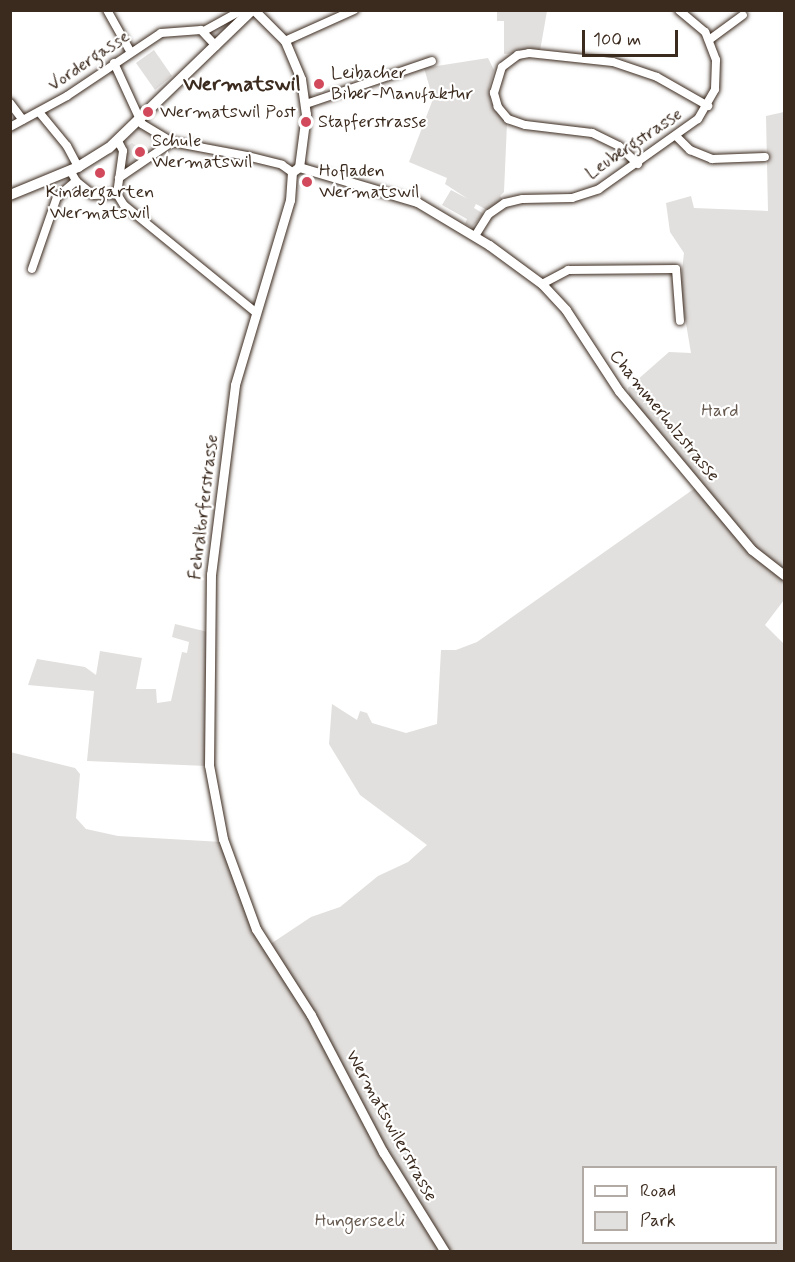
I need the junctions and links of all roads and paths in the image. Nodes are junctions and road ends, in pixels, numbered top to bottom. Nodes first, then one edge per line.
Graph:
1 (107, 10) edge
2 (242, 10) edge
3 (253, 10) edge
4 (354, 10) edge
5 (679, 10) edge
6 (742, 15) dead end
7 (204, 31) junction
8 (710, 40) junction
9 (285, 41) junction
10 (216, 46) junction
11 (130, 51) junction
12 (432, 61) dead end
13 (114, 63) junction
14 (102, 72) junction
15 (117, 76) junction
16 (10, 103) edge
17 (306, 104) junction
18 (708, 106) junction
19 (39, 112) junction
20 (23, 120) junction
21 (139, 120) junction
22 (10, 127) edge
23 (676, 136) junction
24 (118, 141) junction
25 (172, 142) junction
26 (765, 158) dead end
27 (121, 164) junction
28 (638, 164) junction
29 (74, 168) junction
30 (296, 170) junction
31 (128, 173) junction
32 (119, 178) junction
33 (76, 181) junction
34 (117, 194) junction
35 (10, 195) edge
36 (475, 236) junction
37 (32, 269) dead end
38 (542, 284) junction
39 (254, 311) junction
40 (680, 321) dead end
41 (784, 575) edge
42 (311, 1015) joint
43 (445, 1251) edge

1 - 11 street
2 - 7 street
3 - 9 street, Fehraltorferstrasse
3 - 10 main road
4 - 9 street
5 - 8 street
6 - 8 street
7 - 10 street
7 - 11 street, Vordergasse
8 - 18 street
9 - 17 street, Fehraltorferstrasse
10 - 21 main road
11 - 13 street, Vordergasse
12 - 17 street
13 - 14 street, Vordergasse
13 - 15 street
14 - 15 street
14 - 19 street, Vordergasse
15 - 21 street
16 - 20 street
17 - 30 street, Fehraltorferstrasse
18 - 23 street, Leubergstrasse
18 - 28 street
19 - 20 street, Vordergasse
19 - 29 street
20 - 22 street, Vordergasse
21 - 24 main road
21 - 25 street, Chammerholzstrasse
23 - 26 street
23 - 28 street, Leubergstrasse
24 - 27 street
24 - 29 main road
25 - 30 street, Chammerholzstrasse
25 - 31 street
27 - 31 street
27 - 32 street
28 - 36 street, Leubergstrasse
29 - 33 street
29 - 35 main road
30 - 36 street, Chammerholzstrasse
30 - 39 street, Fehraltorferstrasse
31 - 32 street
32 - 34 street
33 - 34 street
33 - 37 street
34 - 39 street
36 - 38 street, Chammerholzstrasse
38 - 40 street
38 - 41 street, Chammerholzstrasse
39 - 42 street, Fehraltorferstrasse
42 - 43 street, Wermatswilerstrasse

